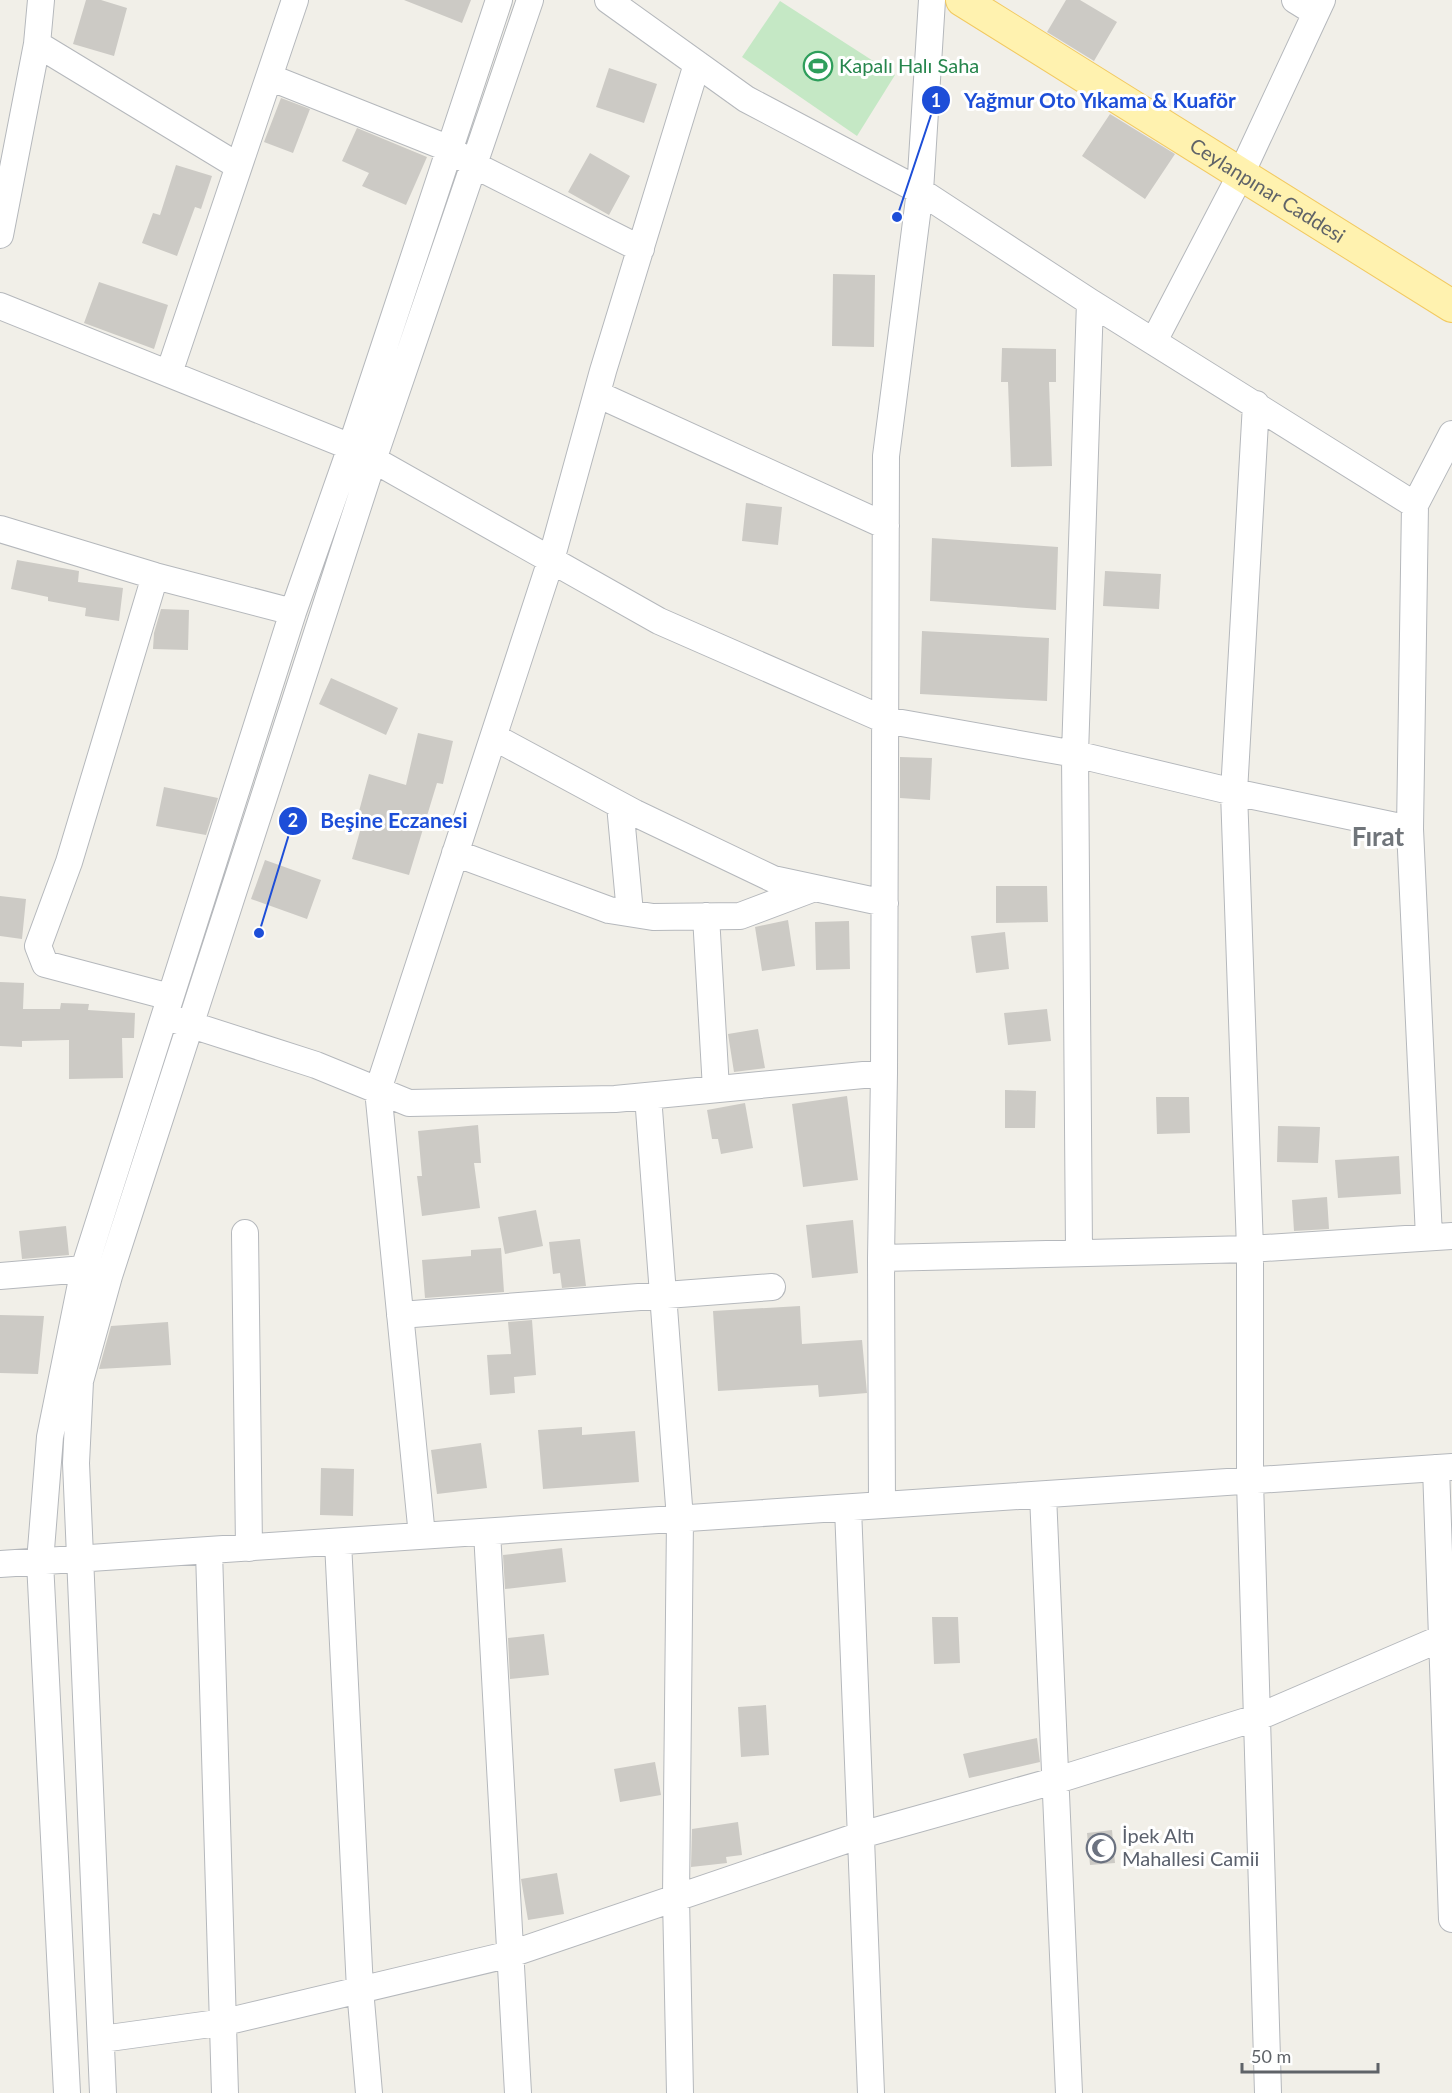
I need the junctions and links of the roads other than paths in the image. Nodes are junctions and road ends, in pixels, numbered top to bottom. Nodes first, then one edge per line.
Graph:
1 (41, 0) edge
2 (499, 0) edge
3 (530, 0) edge
4 (608, 0) edge
5 (932, 0) edge
6 (962, 0) edge
7 (285, 4) edge
8 (1311, 4) edge
9 (37, 44) junction
10 (697, 64) junction
11 (269, 77) junction
12 (450, 149) junction
13 (474, 165) junction
14 (238, 166) junction
15 (1240, 176) junction
16 (920, 191) junction
17 (0, 235) edge
18 (640, 249) junction
19 (1090, 302) junction
20 (0, 306) edge
21 (1452, 306) edge
22 (1154, 341) junction
23 (169, 373) junction
24 (597, 394) junction
25 (1256, 404) junction
26 (1452, 434) edge
27 (351, 447) junction
28 (373, 460) junction
29 (1415, 505) junction
30 (886, 526) junction
31 (0, 529) edge
32 (551, 560) junction
33 (155, 576) junction
34 (293, 612) junction
35 (885, 720) junction
36 (494, 737) junction
37 (1075, 754) junction
38 (1234, 792) junction
39 (620, 805) junction
40 (1410, 829) junction
41 (455, 854) junction
42 (812, 889) junction
43 (885, 903) junction
44 (630, 913) junction
45 (706, 916) junction
46 (167, 1006) junction
47 (190, 1024) junction
48 (884, 1074) junction
49 (716, 1089) junction
50 (378, 1090) junction
51 (648, 1096) junction
52 (245, 1233) dead end
53 (1441, 1236) edge
54 (1250, 1249) junction
55 (1079, 1251) junction
56 (881, 1258) junction
57 (84, 1269) junction
58 (0, 1276) edge
59 (772, 1287) dead end
60 (663, 1294) junction
61 (400, 1315) junction
62 (1444, 1468) edge
63 (1250, 1481) junction
64 (1042, 1495) junction
65 (882, 1505) junction
66 (848, 1508) junction
67 (680, 1519) junction
68 (488, 1532) junction
69 (422, 1536) junction
70 (338, 1542) junction
71 (249, 1548) junction
72 (209, 1551) junction
73 (80, 1560) junction
74 (40, 1562) junction
75 (0, 1564) edge
76 (1447, 1637) edge
77 (1256, 1718) junction
78 (1054, 1781) junction
79 (861, 1835) junction
80 (676, 1897) junction
81 (1452, 1919) edge
82 (511, 1954) junction
83 (360, 1989) junction
84 (225, 2022) junction
85 (102, 2039) junction
86 (67, 2093) edge
87 (103, 2093) edge
88 (225, 2093) edge
89 (369, 2093) edge
90 (518, 2093) edge
91 (680, 2093) edge
92 (871, 2093) edge
93 (1069, 2093) edge
94 (1268, 2093) edge

1 - 9 street
2 - 12 street
3 - 13 street
4 - 10 street
5 - 16 street
6 - 15 main road, Ceylanpınar Caddesi
7 - 11 street
8 - 15 street
9 - 14 street
9 - 17 street
10 - 16 street
10 - 18 street
11 - 12 street
11 - 14 street
12 - 13 street
12 - 27 street
13 - 18 street
13 - 28 street
14 - 23 street
15 - 21 main road, Ceylanpınar Caddesi
15 - 22 street
16 - 19 street
16 - 30 street
18 - 24 street
19 - 22 street
19 - 37 street
20 - 23 street
22 - 25 street
23 - 27 street
24 - 30 street
24 - 32 street
25 - 29 street
25 - 38 street
26 - 29 street
27 - 28 street
27 - 34 street
28 - 32 street
28 - 47 street
29 - 40 street
30 - 35 street
31 - 33 street
32 - 35 street
32 - 36 street
33 - 34 street
33 - 46 street
34 - 46 street
35 - 37 street
35 - 43 street
36 - 39 street
36 - 41 street
37 - 38 street
37 - 55 street
38 - 40 street
38 - 54 street
39 - 42 street
39 - 44 street
40 - 53 street
41 - 44 street
41 - 50 street
42 - 43 street
42 - 45 street
43 - 48 street
44 - 45 street
45 - 49 street
46 - 47 street
46 - 57 street
47 - 50 street
47 - 73 street
48 - 49 street
48 - 56 street
49 - 51 street
50 - 51 street
50 - 61 street
51 - 60 street
52 - 71 street
53 - 54 street
54 - 55 street
54 - 63 street
55 - 56 street
56 - 65 street
57 - 58 street
57 - 74 street
59 - 60 street
60 - 61 street
60 - 67 street
61 - 69 street
62 - 63 street
62 - 76 street
63 - 64 street
63 - 77 street
64 - 65 street
64 - 78 street
65 - 66 street
66 - 67 street
66 - 79 street
67 - 68 street
67 - 80 street
68 - 69 street
68 - 82 street
69 - 70 street
70 - 71 street
70 - 83 street
71 - 72 street
72 - 73 street
72 - 84 street
73 - 74 street
73 - 85 street
74 - 75 street
74 - 86 street
76 - 77 street
76 - 81 street
77 - 78 street
77 - 94 street
78 - 79 street
78 - 93 street
79 - 80 street
79 - 92 street
80 - 82 street
80 - 91 street
82 - 83 street
82 - 90 street
83 - 84 street
83 - 89 street
84 - 85 street
84 - 88 street
85 - 87 street

